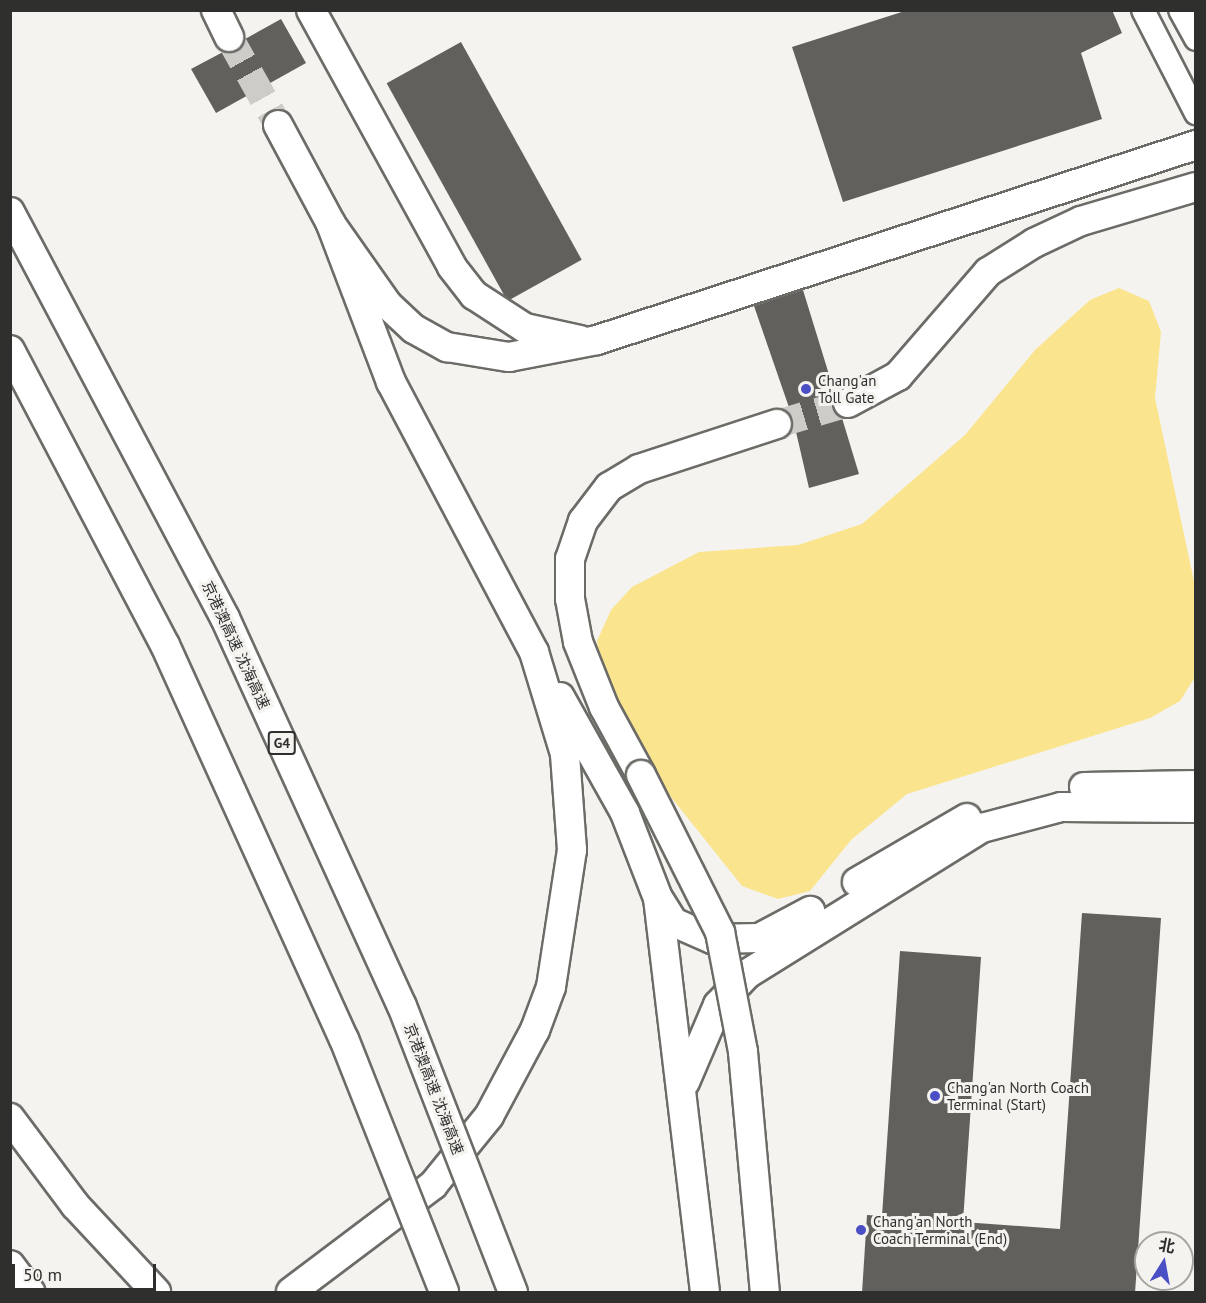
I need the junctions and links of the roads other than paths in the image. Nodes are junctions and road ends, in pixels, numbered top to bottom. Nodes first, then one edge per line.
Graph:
1 (216, 10) edge
2 (311, 10) edge
3 (1143, 10) edge
4 (1180, 10) edge
5 (229, 37) tunnel mouth
6 (1196, 39) edge
7 (1196, 113) edge
8 (278, 125) tunnel mouth
9 (1196, 145) edge
10 (1196, 187) edge
11 (10, 212) edge
12 (331, 224) junction
13 (597, 340) junction
14 (10, 350) edge
15 (848, 403) tunnel mouth
16 (777, 424) tunnel mouth
17 (534, 652) junction
18 (1196, 785) edge
19 (1196, 808) edge
20 (658, 898) junction
21 (683, 1089) junction
22 (10, 1118) edge
23 (10, 1265) edge
24 (30, 1293) edge
25 (156, 1293) edge
26 (291, 1293) edge
27 (444, 1293) edge
28 (513, 1293) edge
29 (705, 1293) edge
30 (765, 1293) edge

1 - 5 highway
2 - 13 highway
3 - 7 main road
4 - 6 main road
8 - 12 highway
9 - 13 highway
10 - 15 highway
11 - 28 highway, 京港澳高速 沈海高速 / G4, bridge
12 - 13 highway
12 - 17 highway
14 - 27 highway, bridge
16 - 30 highway, bridge
17 - 20 highway
17 - 26 highway
18 - 20 highway
19 - 21 highway
20 - 21 highway
21 - 29 highway
22 - 25 highway
23 - 24 highway

